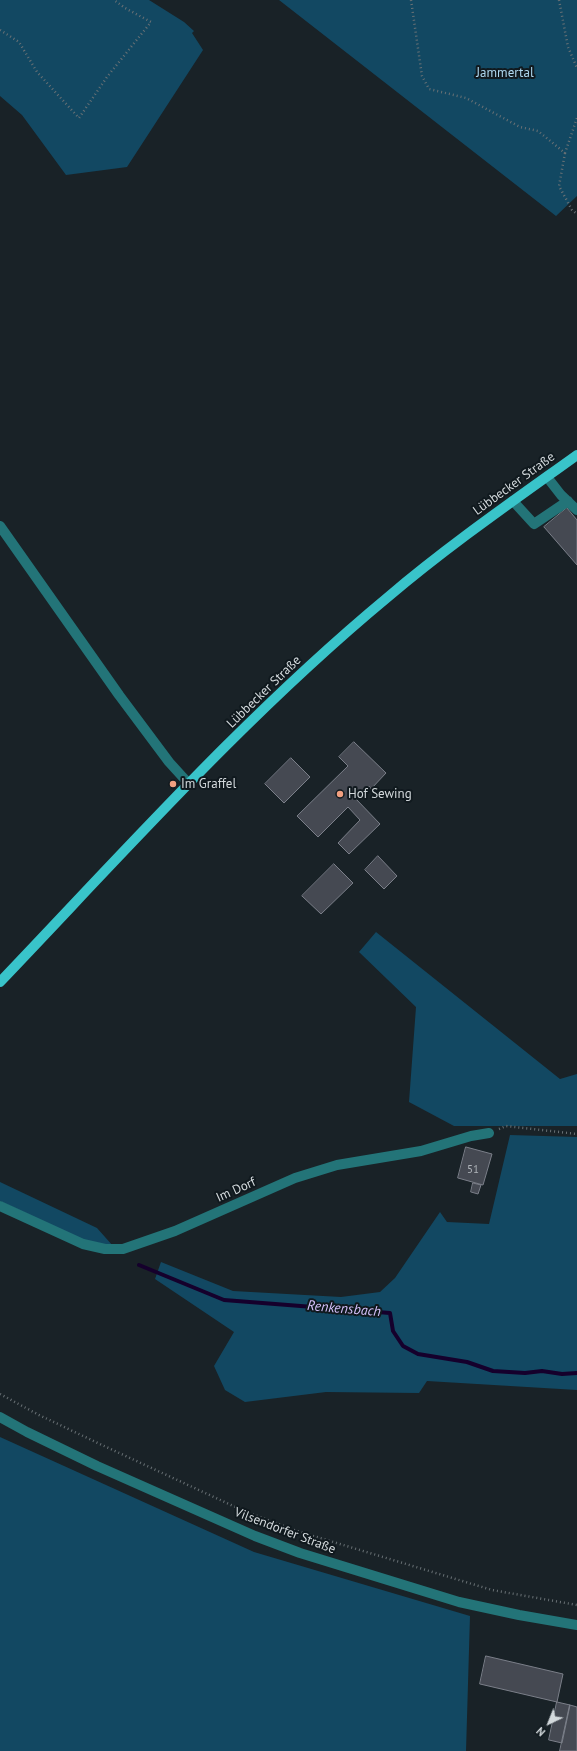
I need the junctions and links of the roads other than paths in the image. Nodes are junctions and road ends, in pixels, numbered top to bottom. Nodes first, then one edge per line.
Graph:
1 (577, 455) edge
2 (547, 477) junction
3 (513, 501) junction
4 (568, 501) junction
5 (577, 510) edge
6 (0, 526) edge
7 (189, 784) junction
8 (0, 982) edge
9 (489, 1133) road end
10 (0, 1206) edge
11 (0, 1417) edge
12 (577, 1625) edge

1 - 2 main road, Lübbecker Straße
2 - 3 main road, Lübbecker Straße
2 - 4 street
3 - 4 street
3 - 7 main road, Lübbecker Straße
4 - 5 street
6 - 7 street
7 - 8 main road, Lübbecker Straße
9 - 10 street, Im Dorf
11 - 12 street, Vilsendorfer Straße

